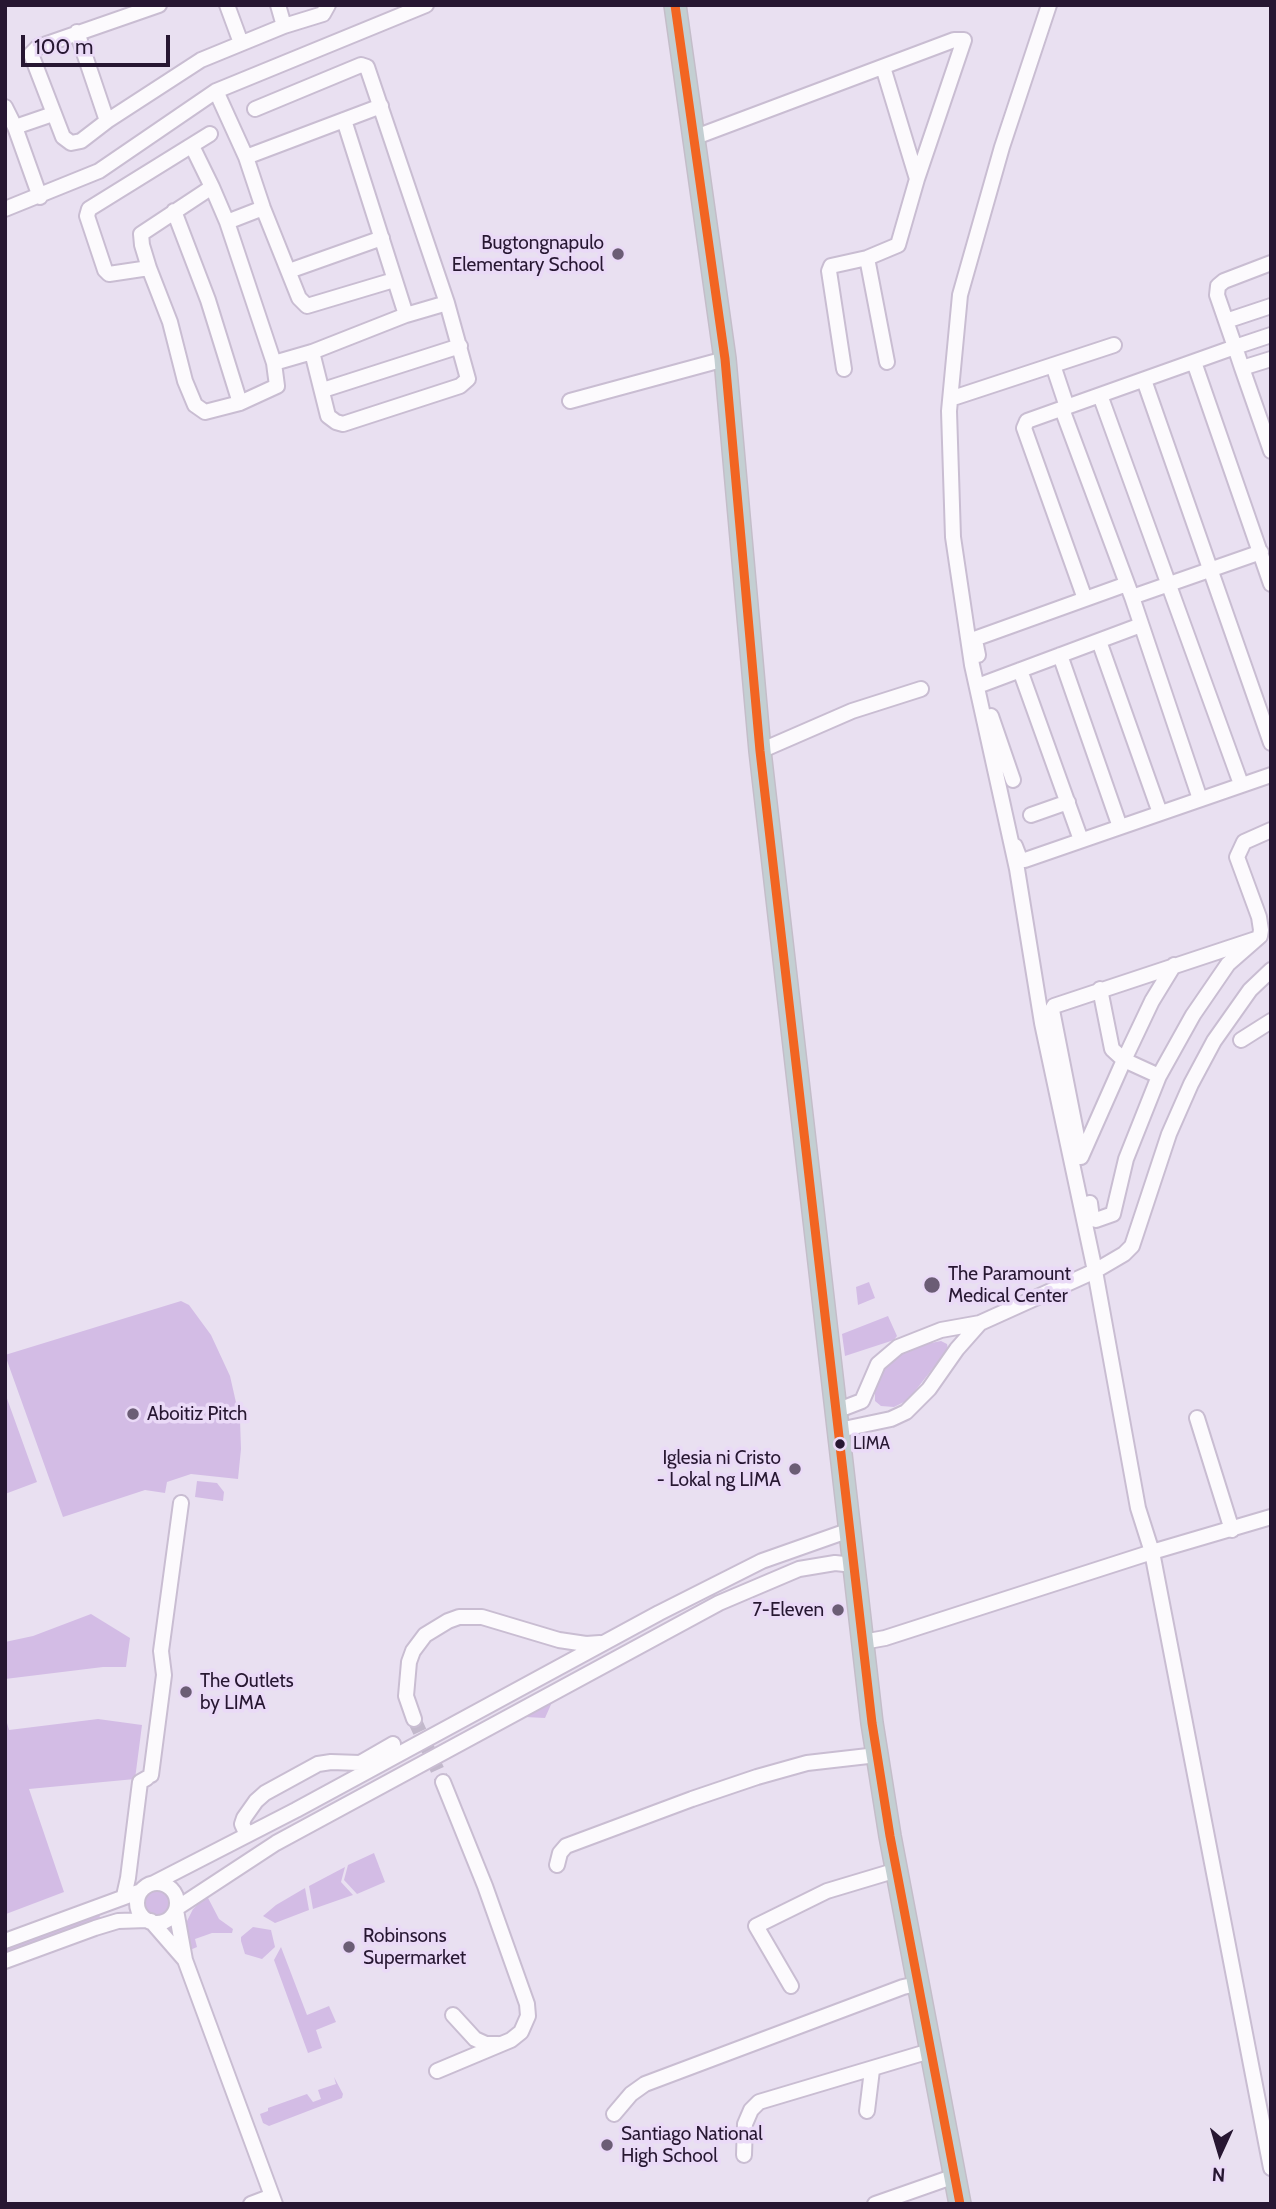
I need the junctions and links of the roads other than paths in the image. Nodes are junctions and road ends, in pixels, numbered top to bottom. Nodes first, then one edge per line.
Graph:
1 (159, 5) edge
2 (227, 5) edge
3 (278, 5) edge
4 (328, 5) edge
5 (426, 5) edge
6 (675, 5) edge
7 (1049, 5) edge
8 (284, 26) junction
9 (77, 33) junction
10 (241, 43) junction
11 (883, 67) junction
12 (216, 91) junction
13 (382, 106) junction
14 (5, 107) edge
15 (255, 109) dead end
16 (53, 114) junction
17 (344, 120) junction
18 (107, 121) junction
19 (15, 127) junction
20 (210, 134) dead end
21 (693, 138) junction
22 (192, 146) junction
23 (247, 156) junction
24 (917, 179) junction
25 (212, 187) junction
26 (40, 197) junction
27 (263, 208) junction
28 (5, 209) edge
29 (174, 211) junction
30 (227, 222) junction
31 (382, 239) junction
32 (867, 258) junction
33 (1271, 263) edge
34 (149, 268) junction
35 (289, 271) junction
36 (394, 280) junction
37 (447, 303) junction
38 (1271, 306) edge
39 (406, 315) junction
40 (1226, 321) junction
41 (1271, 335) edge
42 (1114, 345) dead end
43 (460, 346) junction
44 (1235, 347) junction
45 (312, 352) junction
46 (725, 359) junction
47 (1271, 359) edge
48 (887, 362) dead end
49 (1194, 362) junction
50 (274, 363) junction
51 (1053, 365) junction
52 (1242, 368) junction
53 (844, 369) dead end
54 (1144, 380) junction
55 (323, 390) junction
56 (1101, 395) junction
57 (956, 397) dead end
58 (570, 401) dead end
59 (240, 403) junction
60 (1064, 408) junction
61 (1271, 451) edge
62 (1261, 552) junction
63 (1209, 570) junction
64 (1170, 584) junction
65 (1271, 584) edge
66 (1129, 591) junction
67 (1085, 598) junction
68 (1141, 625) junction
69 (1099, 641) junction
70 (1060, 655) junction
71 (1020, 670) junction
72 (983, 684) junction
73 (921, 689) dead end
74 (1271, 743) edge
75 (760, 751) junction
76 (1028, 775) dead end
77 (1271, 775) edge
78 (1241, 784) junction
79 (1200, 799) junction
80 (1068, 802) junction
81 (1160, 813) junction
82 (1031, 815) dead end
83 (1120, 827) junction
84 (1271, 830) edge
85 (1013, 834) dead end
86 (1082, 840) junction
87 (1256, 939) junction
88 (1218, 951) junction
89 (1228, 964) junction
90 (1174, 965) junction
91 (1271, 970) edge
92 (1100, 989) junction
93 (1271, 1021) edge
94 (1241, 1040) dead end
95 (1124, 1060) junction
96 (1158, 1076) junction
97 (1080, 1157) junction
98 (1095, 1270) junction
99 (980, 1323) junction
100 (1197, 1418) dead end
101 (837, 1420) junction
102 (181, 1503) dead end
103 (1271, 1517) edge
104 (850, 1530) junction
105 (1232, 1530) junction
106 (1152, 1552) junction
107 (854, 1565) junction
108 (659, 1613) junction
109 (668, 1630) junction
110 (612, 1639) junction
111 (863, 1642) junction
112 (414, 1719) tunnel mouth
113 (393, 1744) dead end
114 (877, 1755) junction
115 (443, 1782) tunnel mouth
116 (246, 1835) junction
117 (257, 1855) junction
118 (557, 1866) dead end
119 (897, 1870) junction
120 (148, 1887) junction
121 (124, 1896) junction
122 (176, 1909) junction
123 (149, 1920) junction
124 (5, 1941) edge
125 (185, 1960) junction
126 (5, 1961) edge
127 (917, 1984) junction
128 (791, 1986) dead end
129 (453, 2015) dead end
130 (503, 2044) junction
131 (930, 2051) junction
132 (872, 2070) junction
133 (437, 2071) dead end
134 (867, 2111) dead end
135 (614, 2114) dead end
136 (744, 2155) dead end
137 (1271, 2168) edge
138 (955, 2176) junction
139 (273, 2200) edge
140 (251, 2204) edge
141 (875, 2204) edge
142 (960, 2204) edge

1 - 9 street
2 - 10 street
3 - 8 street
4 - 8 street
5 - 12 street
6 - 21 highway
7 - 98 street
8 - 10 street
9 - 16 street
9 - 18 street
10 - 18 street
11 - 21 street
11 - 24 street
11 - 24 street
12 - 23 street
12 - 26 street
13 - 15 street
13 - 17 street
13 - 37 street
14 - 19 street
16 - 18 street
16 - 19 street
17 - 23 street
17 - 31 street
19 - 26 street
20 - 22 street
21 - 46 highway
22 - 25 street
22 - 34 street
23 - 27 street
24 - 32 street
25 - 29 street
25 - 30 street
26 - 28 street
27 - 30 street
27 - 35 street
29 - 34 street
29 - 59 street
30 - 50 street
31 - 35 street
31 - 36 street
32 - 48 street
32 - 53 street
33 - 40 street
34 - 59 street
35 - 36 street
36 - 39 street
37 - 39 street
37 - 43 street
38 - 40 street
39 - 45 street
40 - 44 street
41 - 44 street
42 - 51 street
43 - 55 street
43 - 55 street
44 - 49 street
44 - 52 street
45 - 50 street
45 - 55 street
46 - 58 street
46 - 75 highway
47 - 52 street
49 - 54 street
49 - 62 street
50 - 59 street
51 - 57 street
51 - 60 street
52 - 61 street
54 - 56 street
54 - 63 street
56 - 60 street
56 - 64 street
60 - 66 street
60 - 67 street
62 - 63 street
62 - 65 street
63 - 64 street
63 - 74 street
64 - 66 street
64 - 78 street
66 - 67 street
66 - 68 street
67 - 72 street
68 - 69 street
68 - 79 street
69 - 70 street
69 - 81 street
70 - 71 street
70 - 83 street
71 - 72 street
71 - 80 street
72 - 76 street
73 - 75 street
75 - 101 highway
77 - 78 street
78 - 79 street
79 - 81 street
80 - 82 street
80 - 86 street
81 - 83 street
83 - 86 street
84 - 87 street
85 - 86 street
87 - 88 street
87 - 89 street
88 - 89 street
88 - 90 street
89 - 96 street
90 - 92 street
90 - 95 street
91 - 98 street
92 - 95 street
92 - 97 street
93 - 94 street
95 - 96 street
95 - 97 street
96 - 97 street
98 - 99 street
98 - 106 street
99 - 101 street
99 - 101 street
100 - 105 street
101 - 104 highway
102 - 121 street
103 - 105 street
104 - 107 highway
104 - 108 street
105 - 106 street
106 - 111 street
106 - 137 street
107 - 109 street
107 - 111 highway
108 - 109 street
108 - 110 street
109 - 117 street
110 - 112 street
110 - 116 street
111 - 114 highway
113 - 116 street
114 - 118 street
114 - 119 highway
115 - 130 street
116 - 117 street
116 - 120 street
117 - 122 street
119 - 127 highway
119 - 128 street
120 - 121 street
120 - 122 street
120 - 123 street
121 - 124 street
122 - 123 street
122 - 125 street
123 - 125 street
123 - 126 street
125 - 139 street
127 - 131 highway
127 - 135 street
129 - 130 street
130 - 133 street
131 - 132 street
131 - 138 highway
132 - 134 street
132 - 136 street
138 - 141 street
138 - 142 highway
139 - 140 street

